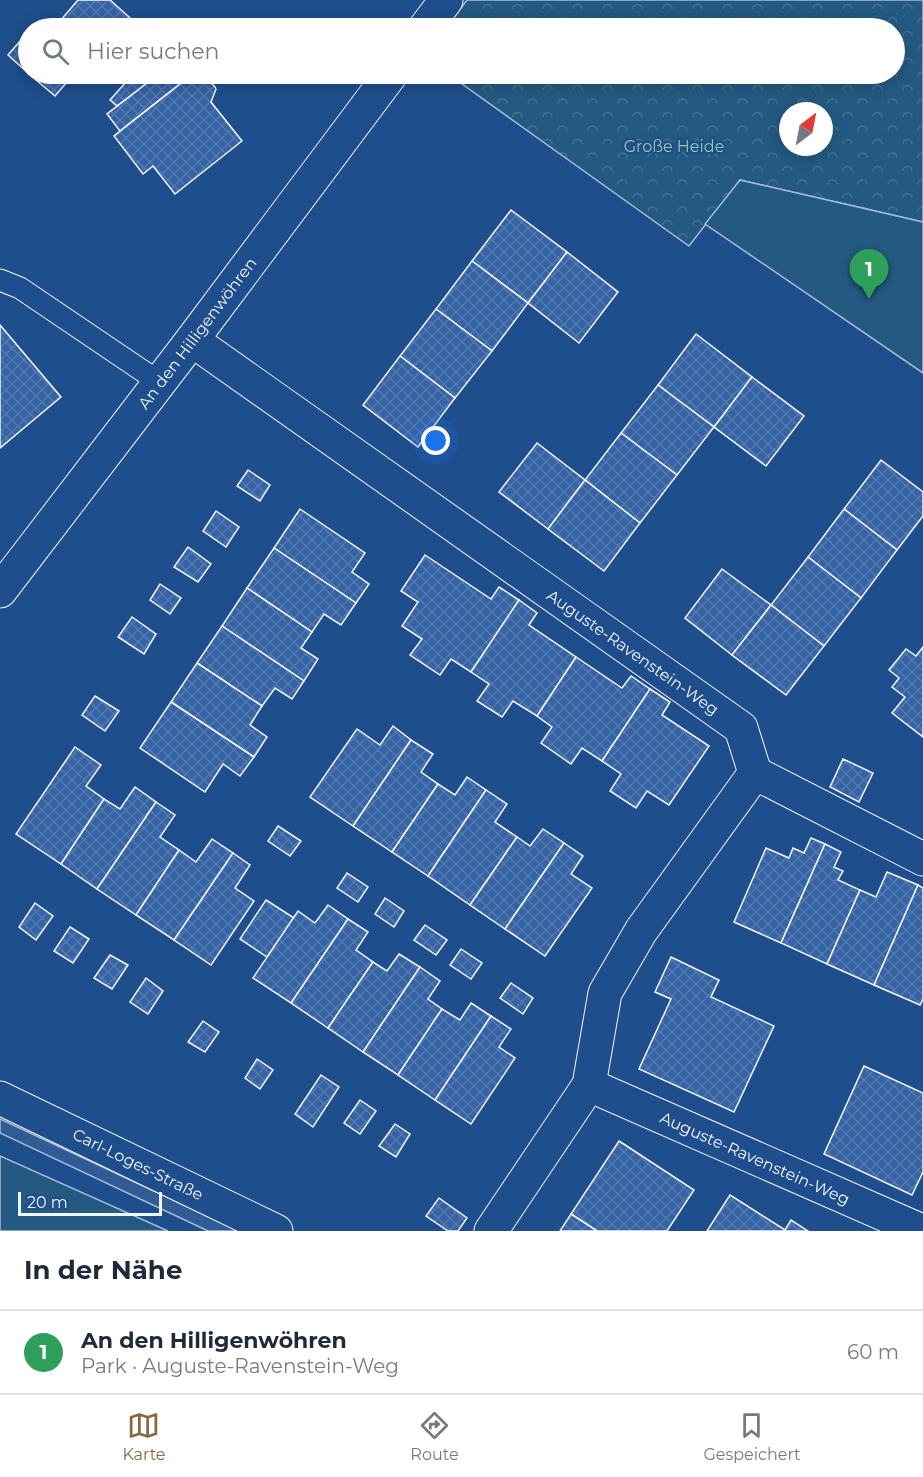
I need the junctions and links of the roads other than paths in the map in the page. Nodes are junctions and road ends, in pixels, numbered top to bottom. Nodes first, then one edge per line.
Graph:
1 (446, 0) edge
2 (432, 18) edge
3 (384, 84) edge
4 (0, 280) edge
5 (192, 340) junction
6 (159, 382) junction
7 (0, 591) edge
8 (755, 773) junction
9 (923, 859) edge
10 (589, 1085) junction
11 (0, 1098) edge
12 (276, 1231) edge
13 (491, 1231) edge
14 (922, 1231) edge

1 - 2 street
3 - 5 street, An den Hilligenwöhren
4 - 6 lane
5 - 6 street, An den Hilligenwöhren
5 - 8 street, Auguste-Ravenstein-Weg
6 - 7 street, An den Hilligenwöhren
8 - 9 street
8 - 10 street
10 - 13 street
10 - 14 street, Auguste-Ravenstein-Weg
11 - 12 street, Carl-Loges-Straße

